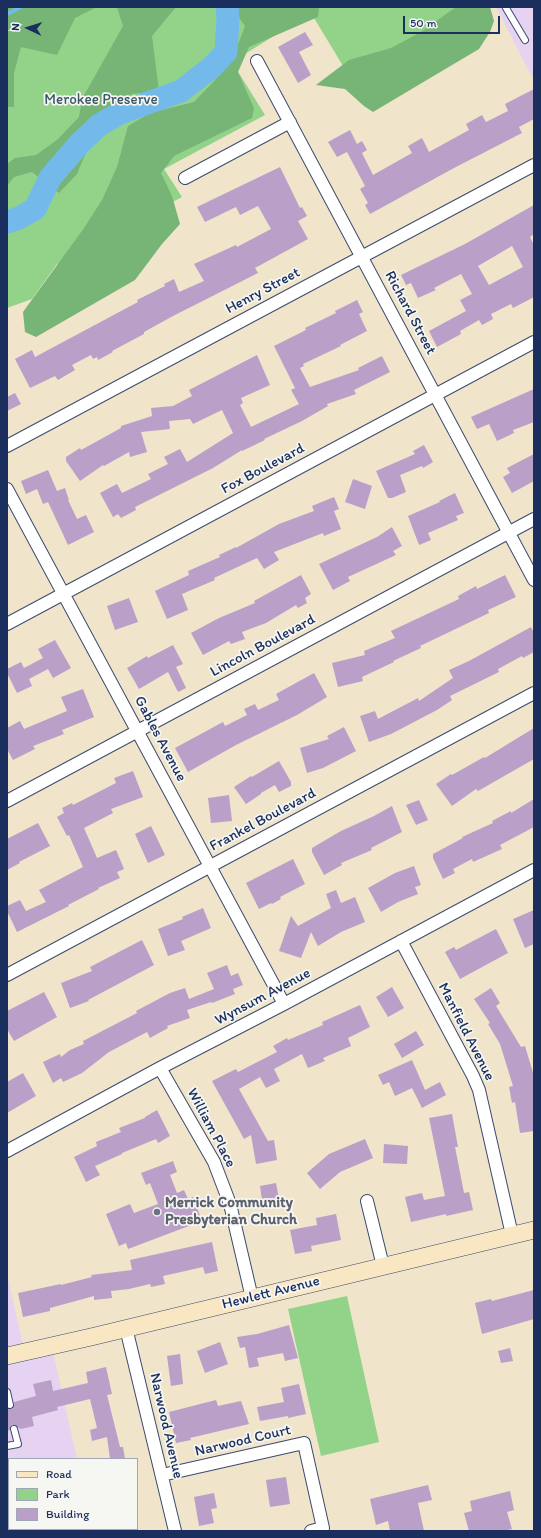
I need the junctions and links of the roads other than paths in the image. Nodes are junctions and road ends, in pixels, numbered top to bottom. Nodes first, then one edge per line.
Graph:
1 (506, 8) edge
2 (525, 40) dead end
3 (257, 61) dead end
4 (290, 122) junction
5 (534, 165) edge
6 (185, 178) dead end
7 (361, 257) junction
8 (534, 342) edge
9 (435, 395) junction
10 (7, 446) edge
11 (7, 489) edge
12 (534, 519) edge
13 (509, 532) junction
14 (534, 580) edge
15 (64, 594) junction
16 (7, 624) edge
17 (534, 693) edge
18 (137, 731) junction
19 (7, 801) edge
20 (210, 867) junction
21 (534, 870) edge
22 (401, 941) junction
23 (7, 975) edge
24 (284, 1004) junction
25 (160, 1068) junction
26 (7, 1151) edge
27 (367, 1201) dead end
28 (534, 1230) edge
29 (512, 1235) junction
30 (383, 1266) junction
31 (252, 1298) junction
32 (126, 1328) junction
33 (7, 1356) edge
34 (7, 1392) edge
35 (10, 1405) dead end
36 (14, 1429) dead end
37 (7, 1446) edge
38 (162, 1476) junction
39 (175, 1531) edge
40 (311, 1531) edge

1 - 2 lane
3 - 4 street, Richard Street
4 - 6 street
4 - 7 street, Richard Street
5 - 7 street, Henry Street
7 - 9 street, Richard Street
7 - 10 street, Henry Street
8 - 9 street, Fox Boulevard
9 - 13 street, Richard Street
9 - 15 street, Fox Boulevard
11 - 15 street, Gables Avenue
12 - 13 street, Lincoln Boulevard
13 - 14 street, Richard Street
13 - 18 street, Lincoln Boulevard
15 - 16 street, Fox Boulevard
15 - 18 street, Gables Avenue
17 - 20 street, Frankel Boulevard
18 - 19 street, Lincoln Boulevard
18 - 20 street, Gables Avenue
20 - 23 street, Frankel Boulevard
20 - 24 street, Gables Avenue
21 - 22 street, Wynsum Avenue
22 - 24 street, Wynsum Avenue
22 - 29 street, Manfield Avenue
24 - 25 street, Wynsum Avenue
25 - 26 street, Wynsum Avenue
25 - 31 street, William Place
27 - 30 street
28 - 29 street, Hewlett Avenue
29 - 30 street, Hewlett Avenue
30 - 31 street, Hewlett Avenue
31 - 32 street, Hewlett Avenue
32 - 33 street, Hewlett Avenue
32 - 38 street, Narwood Avenue
34 - 35 lane
36 - 37 lane
38 - 39 street, Narwood Avenue
38 - 40 street, Narwood Court

